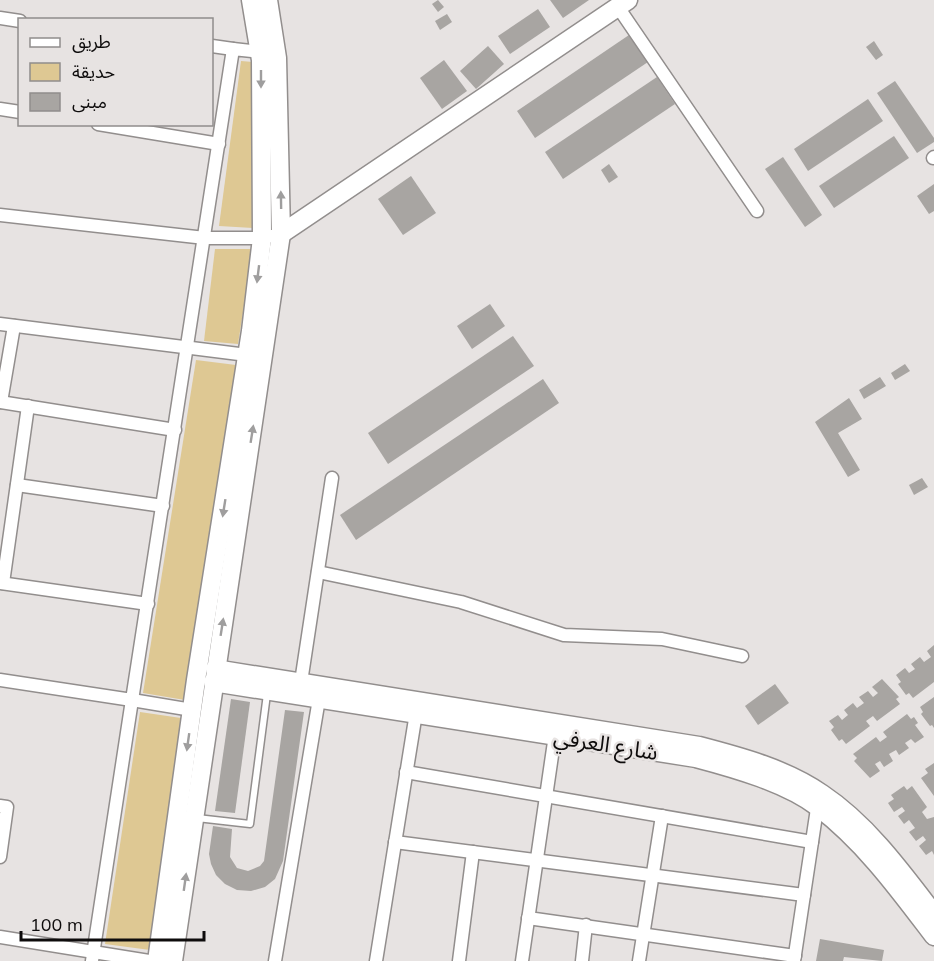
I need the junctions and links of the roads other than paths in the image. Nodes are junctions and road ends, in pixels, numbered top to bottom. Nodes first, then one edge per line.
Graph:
1 (251, 0) edge
2 (268, 0) edge
3 (623, 3) edge
4 (0, 18) edge
5 (18, 21) edge
6 (213, 46) edge
7 (233, 49) junction
8 (260, 52) junction
9 (0, 109) edge
10 (18, 112) edge
11 (110, 126) edge
12 (219, 144) junction
13 (757, 211) dead end
14 (0, 215) edge
15 (281, 234) junction
16 (205, 238) junction
17 (262, 238) junction
18 (0, 324) edge
19 (14, 326) junction
20 (188, 349) junction
21 (248, 355) junction
22 (1, 402) edge
23 (28, 406) junction
24 (175, 430) junction
25 (332, 478) dead end
26 (17, 485) junction
27 (164, 506) junction
28 (318, 572) junction
29 (1, 583) edge
30 (148, 604) junction
31 (742, 656) dead end
32 (214, 676) junction
33 (0, 680) edge
34 (301, 682) junction
35 (268, 690) junction
36 (320, 691) junction
37 (132, 700) junction
38 (192, 710) junction
39 (416, 713) junction
40 (555, 735) junction
41 (406, 772) junction
42 (547, 796) junction
43 (818, 799) junction
44 (0, 806) edge
45 (662, 816) junction
46 (194, 818) junction
47 (395, 842) junction
48 (812, 842) junction
49 (473, 852) junction
50 (0, 857) edge
51 (538, 860) junction
52 (652, 875) junction
53 (804, 895) junction
54 (934, 914) edge
55 (528, 918) junction
56 (586, 926) junction
57 (644, 933) junction
58 (934, 936) edge
59 (0, 937) edge
60 (93, 956) edge
61 (795, 958) edge
62 (279, 960) edge
63 (149, 961) edge
64 (157, 961) edge
65 (173, 961) edge
66 (376, 961) edge
67 (459, 961) edge
68 (522, 961) edge
69 (582, 961) edge
70 (639, 961) edge

1 - 8 street
15 -> 2 street
3 - 13 street
3 - 15 street
4 - 5 street
6 - 7 street
7 - 8 street
7 - 12 street
8 -> 17 street
9 - 10 street
11 - 12 street
12 - 16 street
14 - 16 street
15 - 17 street
32 -> 15 street
16 - 17 street
16 - 20 street
17 -> 21 street
18 - 19 street
19 - 20 street
19 - 22 street
20 - 21 street
20 - 24 street
21 -> 38 street
22 - 23 street
23 - 24 street
23 - 26 street
24 - 27 street
25 - 28 street
26 - 27 street
26 - 29 street
27 - 30 street
28 - 31 street
28 - 34 street
29 - 30 street
30 - 37 street
32 - 34 street, شارع العرفي
32 - 35 street, شارع العرفي
32 - 46 street
33 - 37 street
34 - 36 street, شارع العرفي
35 - 36 street, شارع العرفي
35 - 46 lane
36 - 39 street, شارع العرفي
36 - 43 street, شارع العرفي
36 - 62 street
37 - 38 street
37 - 60 street
38 -> 64 street
39 - 40 street, شارع العرفي
39 - 41 street
40 - 42 street
40 - 43 street, شارع العرفي
41 - 42 street
41 - 47 street
42 - 45 street
42 - 51 street
43 - 48 street
43 - 54 street, شارع العرفي
43 - 58 street, شارع العرفي
44 - 50 street
45 - 48 street
45 - 52 street
65 -> 46 street
47 - 49 street
47 - 66 street
48 - 53 street
49 - 51 street
49 - 67 street
51 - 52 street
51 - 55 street
52 - 53 street
52 - 57 street
53 - 61 street
55 - 56 street
55 - 68 street
56 - 57 street
56 - 69 street
57 - 61 street
57 - 70 street
59 - 60 street
60 - 63 street

